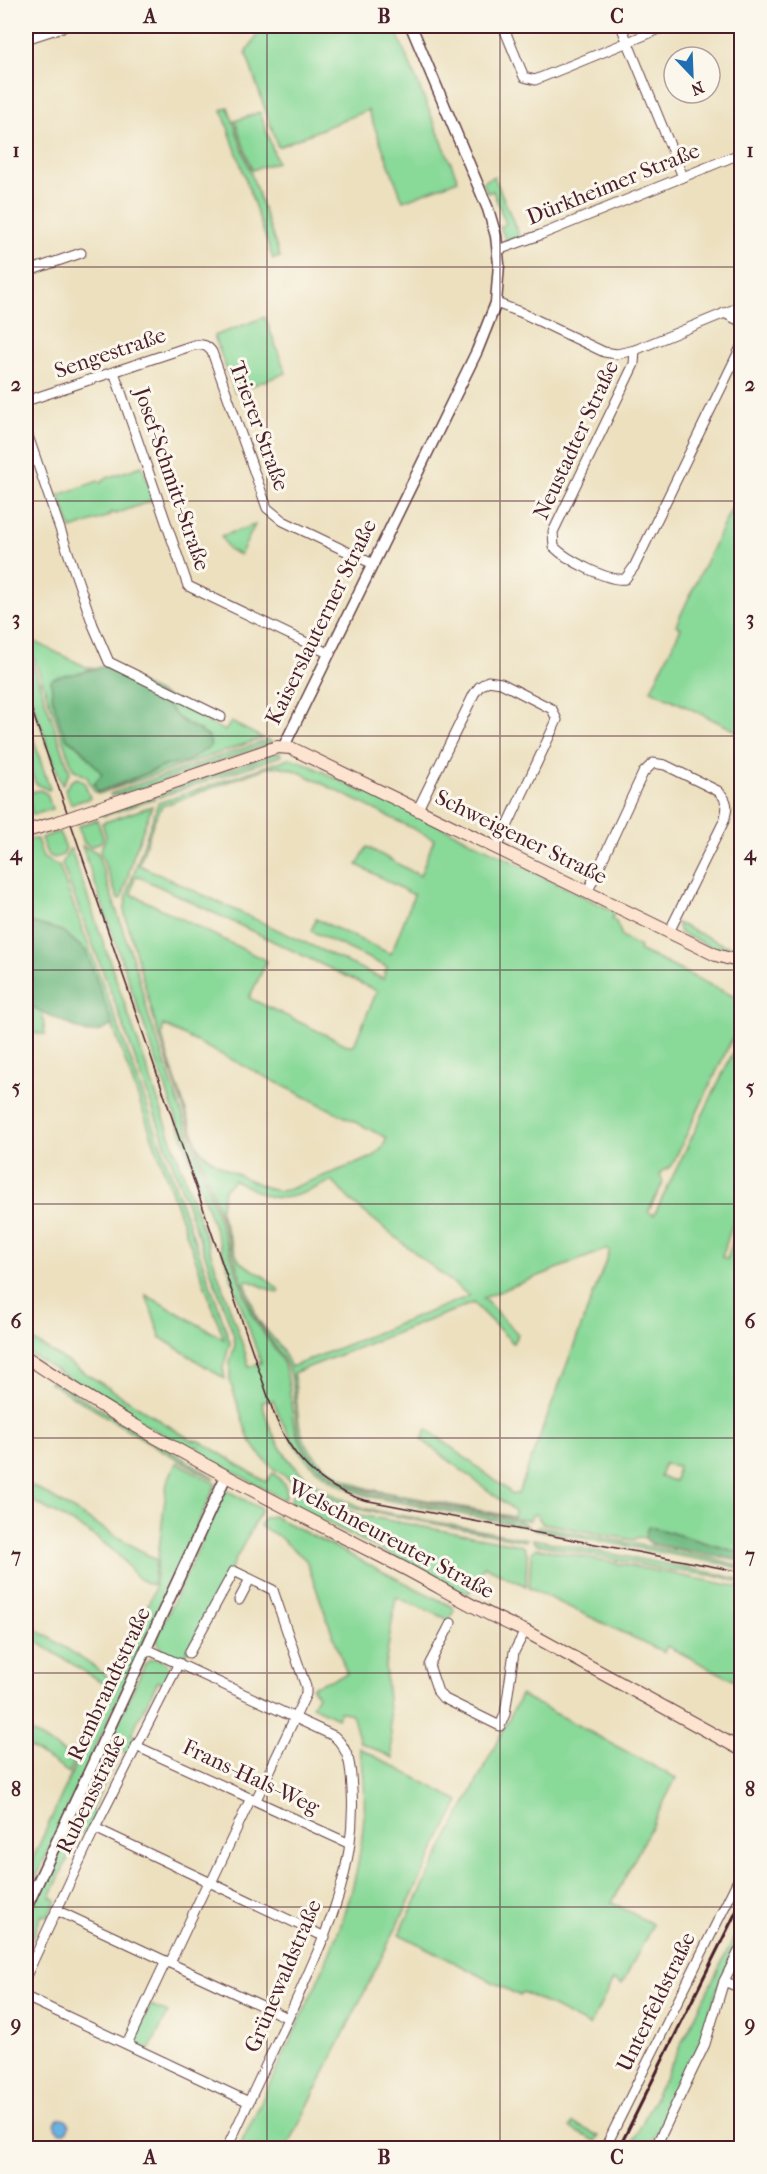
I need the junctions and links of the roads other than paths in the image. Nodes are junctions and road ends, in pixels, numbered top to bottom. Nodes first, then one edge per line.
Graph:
1 (66, 26) edge
2 (411, 26) edge
3 (503, 26) edge
4 (621, 26) edge
5 (667, 26) edge
6 (26, 39) edge
7 (627, 42) junction
8 (741, 153) edge
9 (683, 177) junction
10 (498, 250) junction
11 (81, 253) dead end
12 (26, 272) edge
13 (495, 303) junction
14 (741, 306) edge
15 (724, 313) junction
16 (741, 322) edge
17 (741, 345) edge
18 (207, 346) joint
19 (635, 350) junction
20 (114, 372) junction
21 (26, 401) edge
22 (26, 430) edge
23 (373, 564) junction
24 (330, 654) junction
25 (221, 717) dead end
26 (284, 746) junction
27 (418, 810) junction
28 (26, 831) edge
29 (497, 848) junction
30 (587, 893) junction
31 (669, 932) junction
32 (741, 960) edge
33 (26, 1358) edge
34 (226, 1476) junction
35 (249, 1579) junction
36 (239, 1600) dead end
37 (451, 1623) dead end
38 (525, 1631) junction
39 (147, 1649) junction
40 (189, 1653) dead end
41 (179, 1663) junction
42 (295, 1717) junction
43 (136, 1746) junction
44 (741, 1750) edge
45 (254, 1799) junction
46 (95, 1828) junction
47 (350, 1844) junction
48 (741, 1872) edge
49 (209, 1882) junction
50 (26, 1908) edge
51 (56, 1910) junction
52 (325, 1937) junction
53 (741, 1945) edge
54 (168, 1962) junction
55 (26, 1976) edge
56 (724, 1981) junction
57 (741, 1989) edge
58 (26, 1997) edge
59 (288, 2018) junction
60 (127, 2044) junction
61 (249, 2102) junction
62 (227, 2148) edge
63 (605, 2148) edge
64 (655, 2148) edge

1 - 6 street
2 - 10 street, Kaiserslauterner Straße
3 - 7 street
4 - 7 street
5 - 7 street
7 - 9 street
8 - 9 street, Dürkheimer Straße
9 - 10 street, Dürkheimer Straße
10 - 13 street, Kaiserslauterner Straße
11 - 12 street
13 - 19 street
13 - 23 street, Kaiserslauterner Straße
14 - 15 street
15 - 16 street
15 - 19 street
17 - 19 street, Neustadter Straße
18 - 20 street, Sengestraße
18 - 23 street, Trierer Straße
20 - 21 street, Sengestraße
20 - 24 street, Josef-Schmitt-Straße
22 - 25 street
23 - 24 street, Kaiserslauterner Straße
24 - 26 street, Kaiserslauterner Straße
26 - 27 main road, Schweigener Straße
26 - 28 main road, Kaiserslauterner Straße, bridge
27 - 29 main road, Schweigener Straße
27 - 29 street
29 - 30 main road, Schweigener Straße
30 - 31 main road, Schweigener Straße
30 - 31 street
31 - 32 main road, Schweigener Straße
33 - 34 main road, Welschneureuter Straße
34 - 38 main road, Welschneureuter Straße
34 - 39 street, Rembrandtstraße
35 - 36 street
35 - 40 street
35 - 42 street
37 - 38 street
38 - 44 main road, Welschneureuter Straße
39 - 41 street, Grünewaldstraße
39 - 50 street, Rembrandtstraße
41 - 42 street, Grünewaldstraße
41 - 43 street, Rubensstraße
42 - 45 street
42 - 47 street, Grünewaldstraße
43 - 45 street, Frans-Hals-Weg
43 - 46 street, Rubensstraße
45 - 47 street, Frans-Hals-Weg
45 - 49 street
46 - 49 street
46 - 51 street, Rubensstraße
47 - 52 street, Grünewaldstraße
48 - 63 street, Unterfeldstraße
49 - 52 street
49 - 54 street
51 - 54 street
51 - 55 street, Rubensstraße
52 - 59 street, Grünewaldstraße
53 - 56 street
54 - 59 street
54 - 60 street
56 - 57 street
56 - 64 street
58 - 60 street
59 - 61 street, Grünewaldstraße
60 - 61 street
61 - 62 street, Grünewaldstraße

